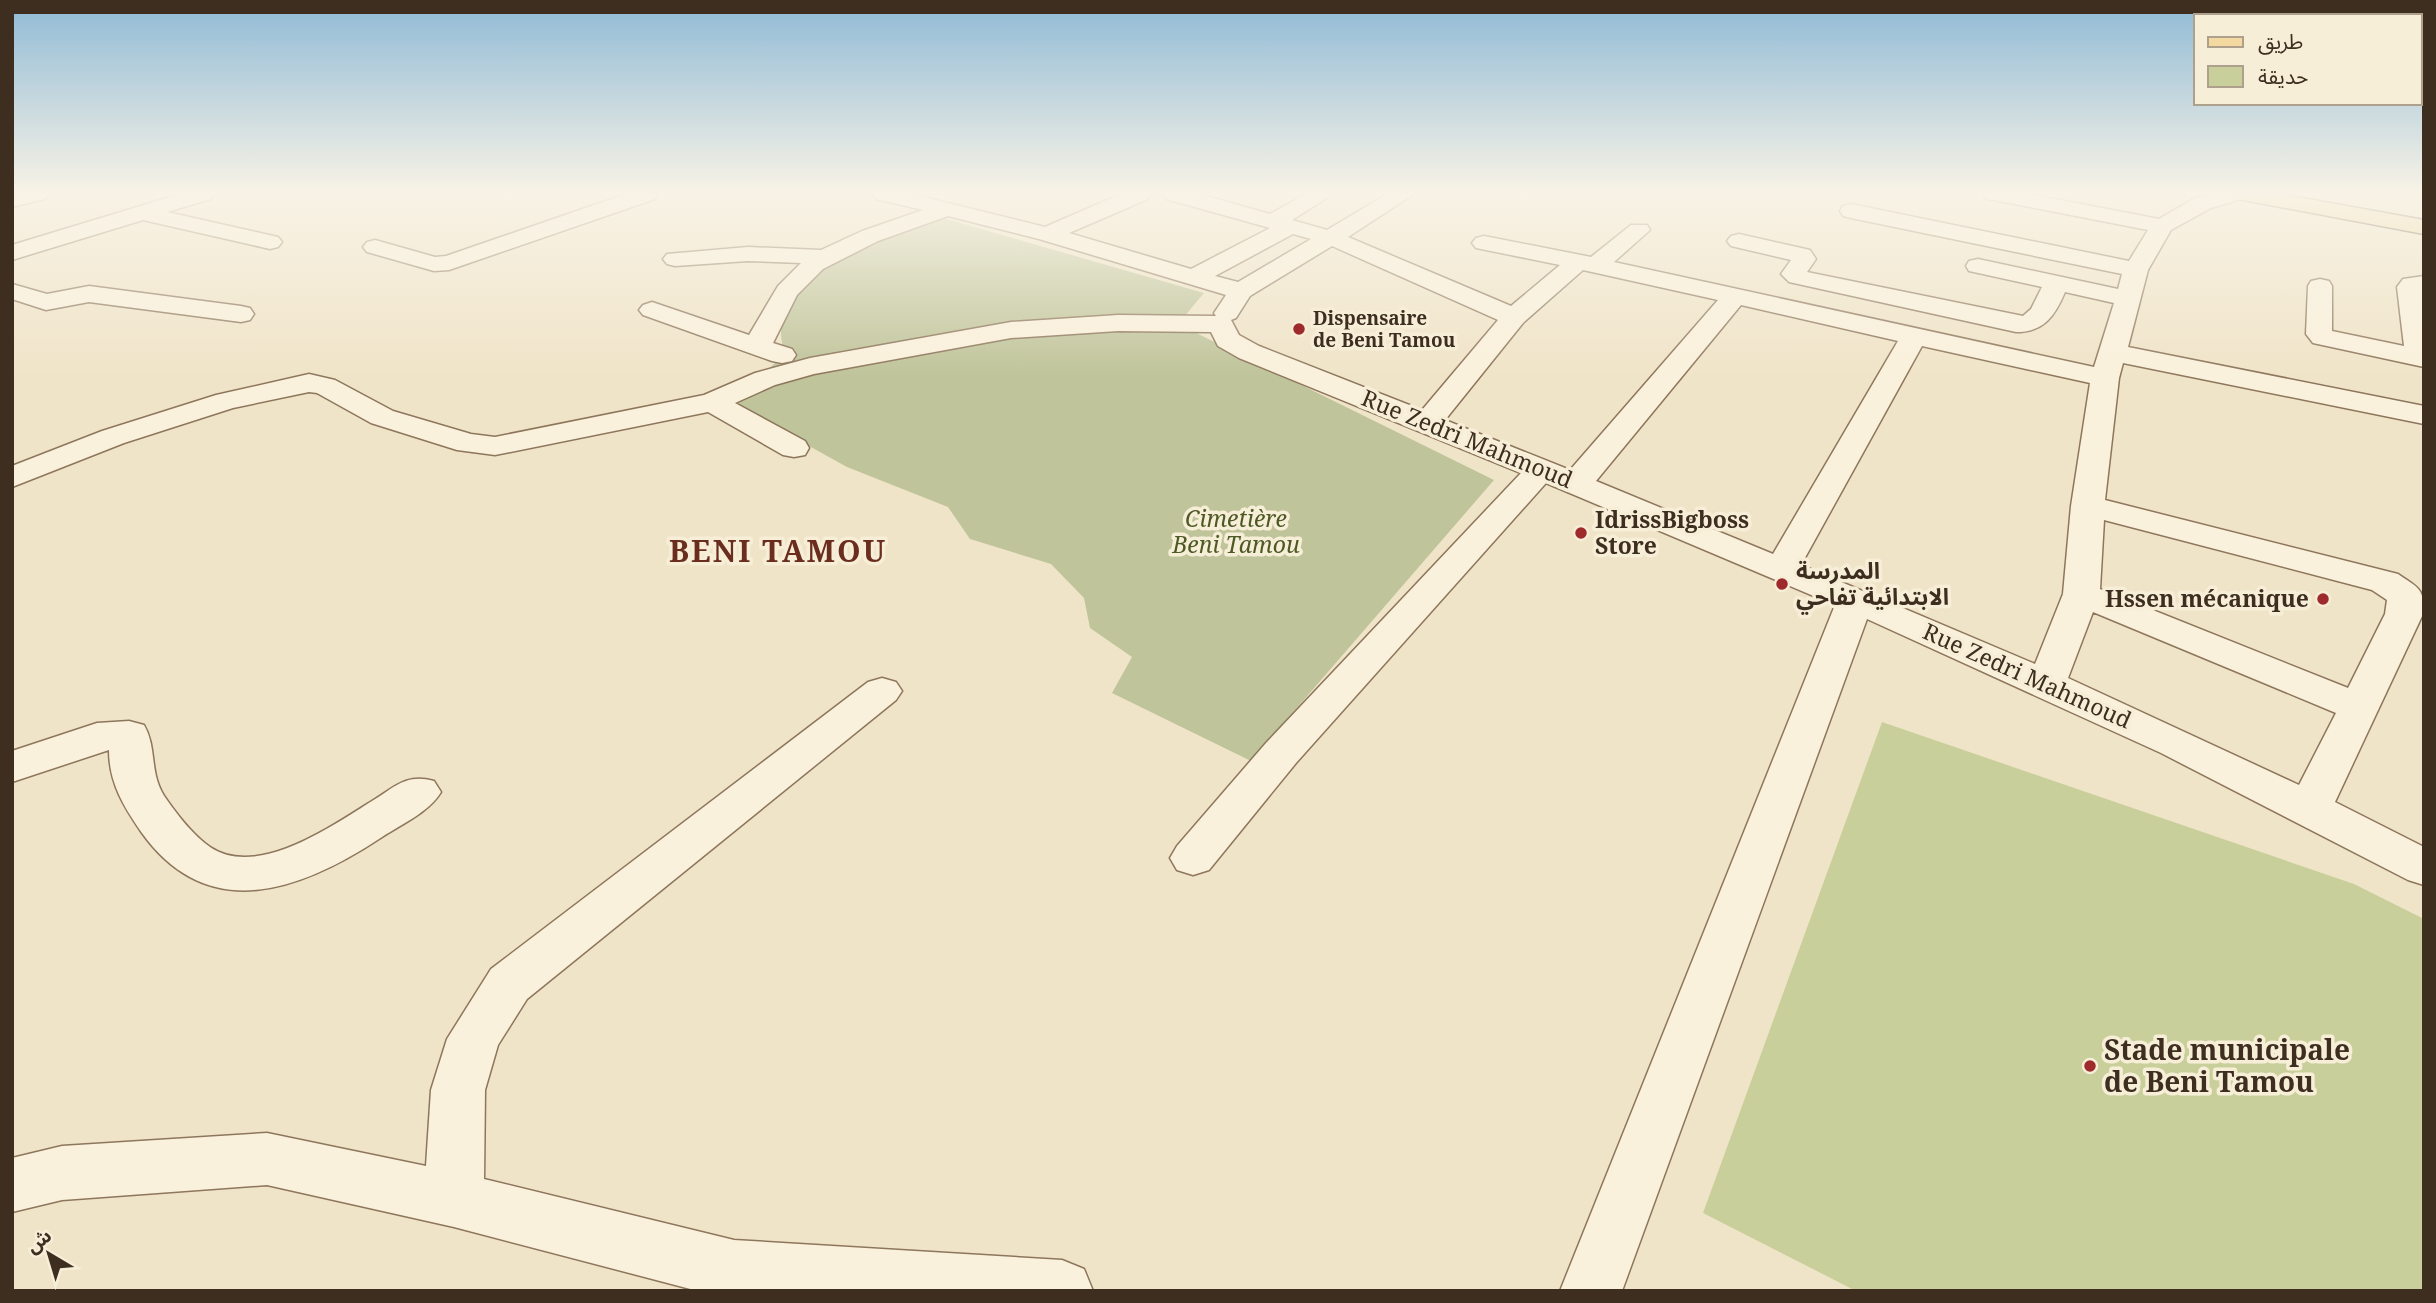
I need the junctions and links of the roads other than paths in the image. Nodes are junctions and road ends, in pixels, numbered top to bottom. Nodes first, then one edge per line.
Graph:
1 (402, 255) edge
2 (473, 255) edge
3 (736, 255) edge
4 (769, 255) edge
5 (830, 255) edge
6 (1118, 255) edge
7 (1231, 255) edge
8 (1303, 255) edge
9 (1371, 255) edge
10 (1545, 255) edge
11 (1600, 255) edge
12 (1801, 255) edge
13 (2063, 255) edge
14 (2145, 255) edge
15 (825, 257) junction
16 (675, 259) dead end
17 (1587, 263) junction
18 (1978, 266) dead end
19 (2136, 270) junction
20 (1194, 277) junction
21 (2424, 283) edge
22 (2056, 284) junction
23 (2319, 286) dead end
24 (12, 291) edge
25 (1241, 291) junction
26 (1734, 297) junction
27 (2126, 298) junction
28 (652, 310) dead end
29 (242, 314) dead end
30 (1514, 317) junction
31 (1221, 324) junction
32 (1913, 338) junction
33 (758, 345) junction
34 (2421, 358) edge
35 (2109, 365) junction
36 (810, 366) junction
37 (712, 401) junction
38 (2424, 415) edge
39 (1428, 422) junction
40 (794, 448) dead end
41 (1540, 471) junction
42 (12, 477) edge
43 (1576, 484) junction
44 (2088, 506) junction
45 (1781, 570) junction
46 (2081, 594) junction
47 (1855, 601) junction
48 (2047, 682) junction
49 (882, 691) dead end
50 (2359, 707) junction
51 (12, 767) edge
52 (419, 792) dead end
53 (2310, 807) junction
54 (1193, 858) dead end
55 (2424, 868) edge
56 (12, 1185) edge
57 (454, 1199) junction
58 (1062, 1291) edge
59 (1591, 1291) edge

1 - 2 street
3 - 16 street
4 - 15 street
5 - 15 street
6 - 20 street
7 - 20 street
8 - 25 street
9 - 30 street
10 - 17 street
11 - 17 street
12 - 22 street
13 - 19 street
14 - 19 street
15 - 33 street
17 - 26 street
17 - 30 street
18 - 22 street
19 - 27 street
20 - 25 street
21 - 34 street
22 - 27 street
23 - 34 street
24 - 29 street
25 - 31 street
26 - 32 street
26 - 43 street
27 - 35 street
28 - 33 street
30 - 39 street
31 - 36 street
31 - 39 street, Rue Zedri Mahmoud
32 - 35 street
32 - 45 street
33 - 36 street
35 - 38 street
35 - 44 street
36 - 37 street
37 - 40 street
37 - 42 street
39 - 41 street, Rue Zedri Mahmoud
41 - 43 street, Rue Zedri Mahmoud
41 - 54 street
43 - 45 street, Rue Zedri Mahmoud
44 - 46 street
44 - 50 street
45 - 47 street, Rue Zedri Mahmoud
46 - 48 street
46 - 50 street
47 - 48 street, Rue Zedri Mahmoud
47 - 59 street
48 - 53 street, Rue Zedri Mahmoud
49 - 57 street
50 - 53 street
51 - 52 street
53 - 55 street, Rue Zedri Mahmoud
56 - 57 street
57 - 58 street

